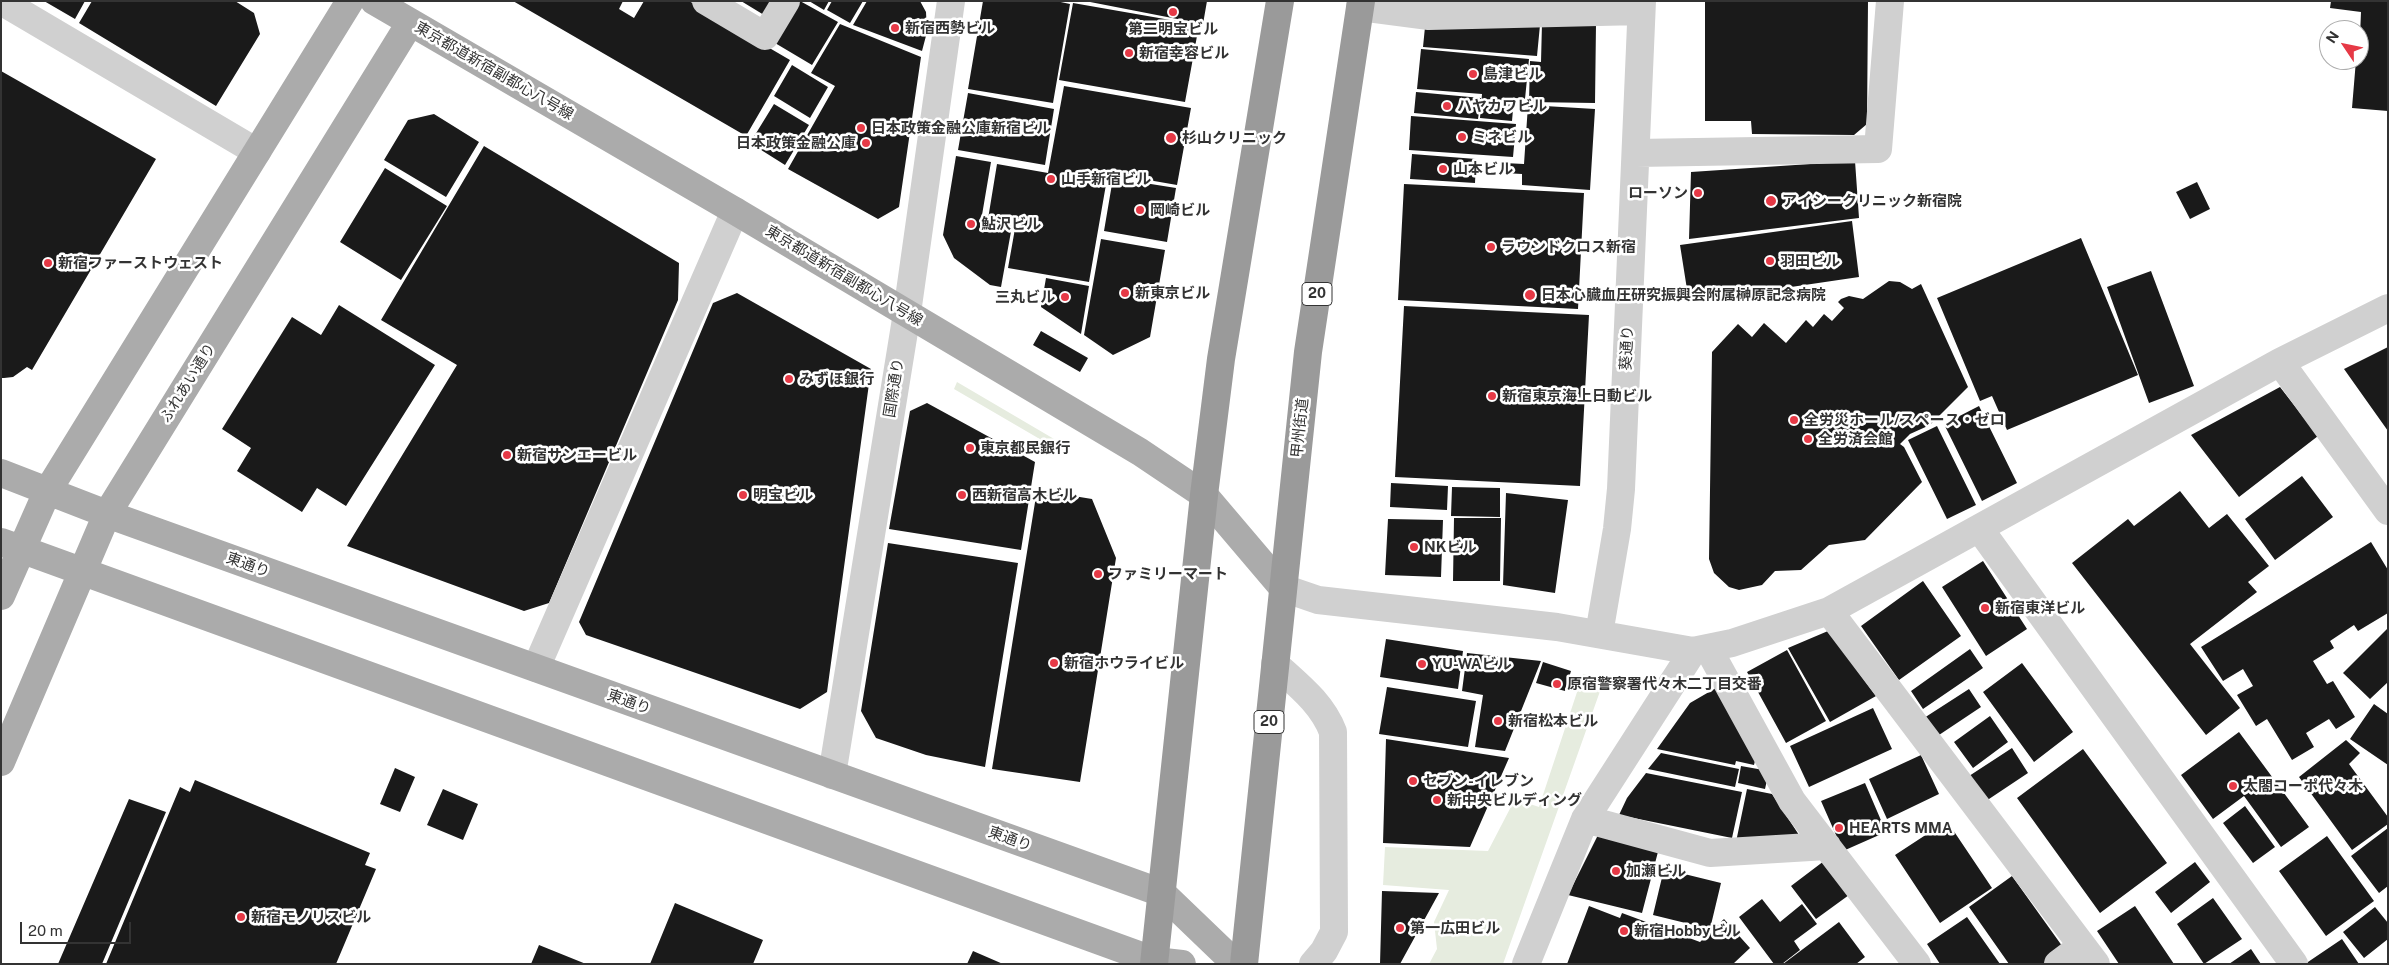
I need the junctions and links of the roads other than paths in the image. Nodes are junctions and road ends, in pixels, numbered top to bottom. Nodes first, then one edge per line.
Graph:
1 (1, 1) edge
2 (350, 1) edge
3 (374, 1) edge
4 (706, 1) edge
5 (786, 1) edge
6 (951, 1) edge
7 (1280, 1) edge
8 (1890, 1) edge
9 (1361, 4) edge
10 (1641, 6) edge
11 (410, 23) junction
12 (257, 152) junction
13 (1636, 153) junction
14 (735, 211) junction
15 (2388, 308) edge
16 (907, 313) junction
17 (2280, 362) junction
18 (1, 473) edge
19 (47, 492) junction
20 (1204, 495) junction
21 (2388, 511) edge
22 (107, 514) junction
23 (1979, 528) junction
24 (11, 546) edge
25 (82, 573) junction
26 (1283, 588) junction
27 (1, 596) edge
28 (1829, 611) junction
29 (1598, 634) junction
30 (1700, 650) junction
31 (1275, 664) junction
32 (536, 668) junction
33 (1, 762) edge
34 (832, 775) junction
35 (1585, 819) junction
36 (1827, 846) junction
37 (1162, 893) junction
38 (2089, 955) edge
39 (1155, 962) edge
40 (1182, 964) edge
41 (1236, 964) edge
42 (1244, 964) edge
43 (1313, 964) edge
44 (1526, 964) edge
45 (1917, 964) edge
46 (2058, 964) edge
47 (2294, 964) edge

1 - 12 street
2 - 12 main road
3 - 11 main road, 東京都道新宿副都心八号線
4 - 5 street
6 - 16 street, 国際通り
7 - 20 highway
8 - 13 street
9 - 10 street
9 - 26 highway, 甲州街道 / 20
10 - 13 street, 葵通り
11 - 14 main road, 東京都道新宿副都心八号線
11 - 22 main road, ふれあい通り
12 - 19 main road
13 - 29 street, 葵通り
14 - 16 main road, 東京都道新宿副都心八号線
14 - 32 street
15 - 17 street
16 - 20 main road, 東京都道新宿副都心八号線
16 - 34 street, 国際通り
17 - 21 street
17 - 23 street
18 - 19 main road, 東通り
19 - 22 main road, 東通り
19 - 24 main road
20 - 26 main road, 東京都道新宿副都心八号線
20 - 37 highway
22 - 25 main road, ふれあい通り
22 - 32 main road, 東通り
23 - 28 street
23 - 47 street
24 - 25 main road
24 - 27 main road
25 - 33 main road, ふれあい通り
25 - 39 main road
26 - 29 street
26 - 31 highway, 甲州街道 / 20
28 - 30 street
28 - 38 street
29 - 30 street
30 - 35 street
30 - 36 street
31 - 42 highway, 甲州街道 / 20
31 - 43 street
32 - 34 main road, 東通り
34 - 37 main road, 東通り
35 - 36 street
35 - 44 street
36 - 45 street
37 - 39 highway
37 - 41 main road, 東通り
38 - 46 street
39 - 40 main road

